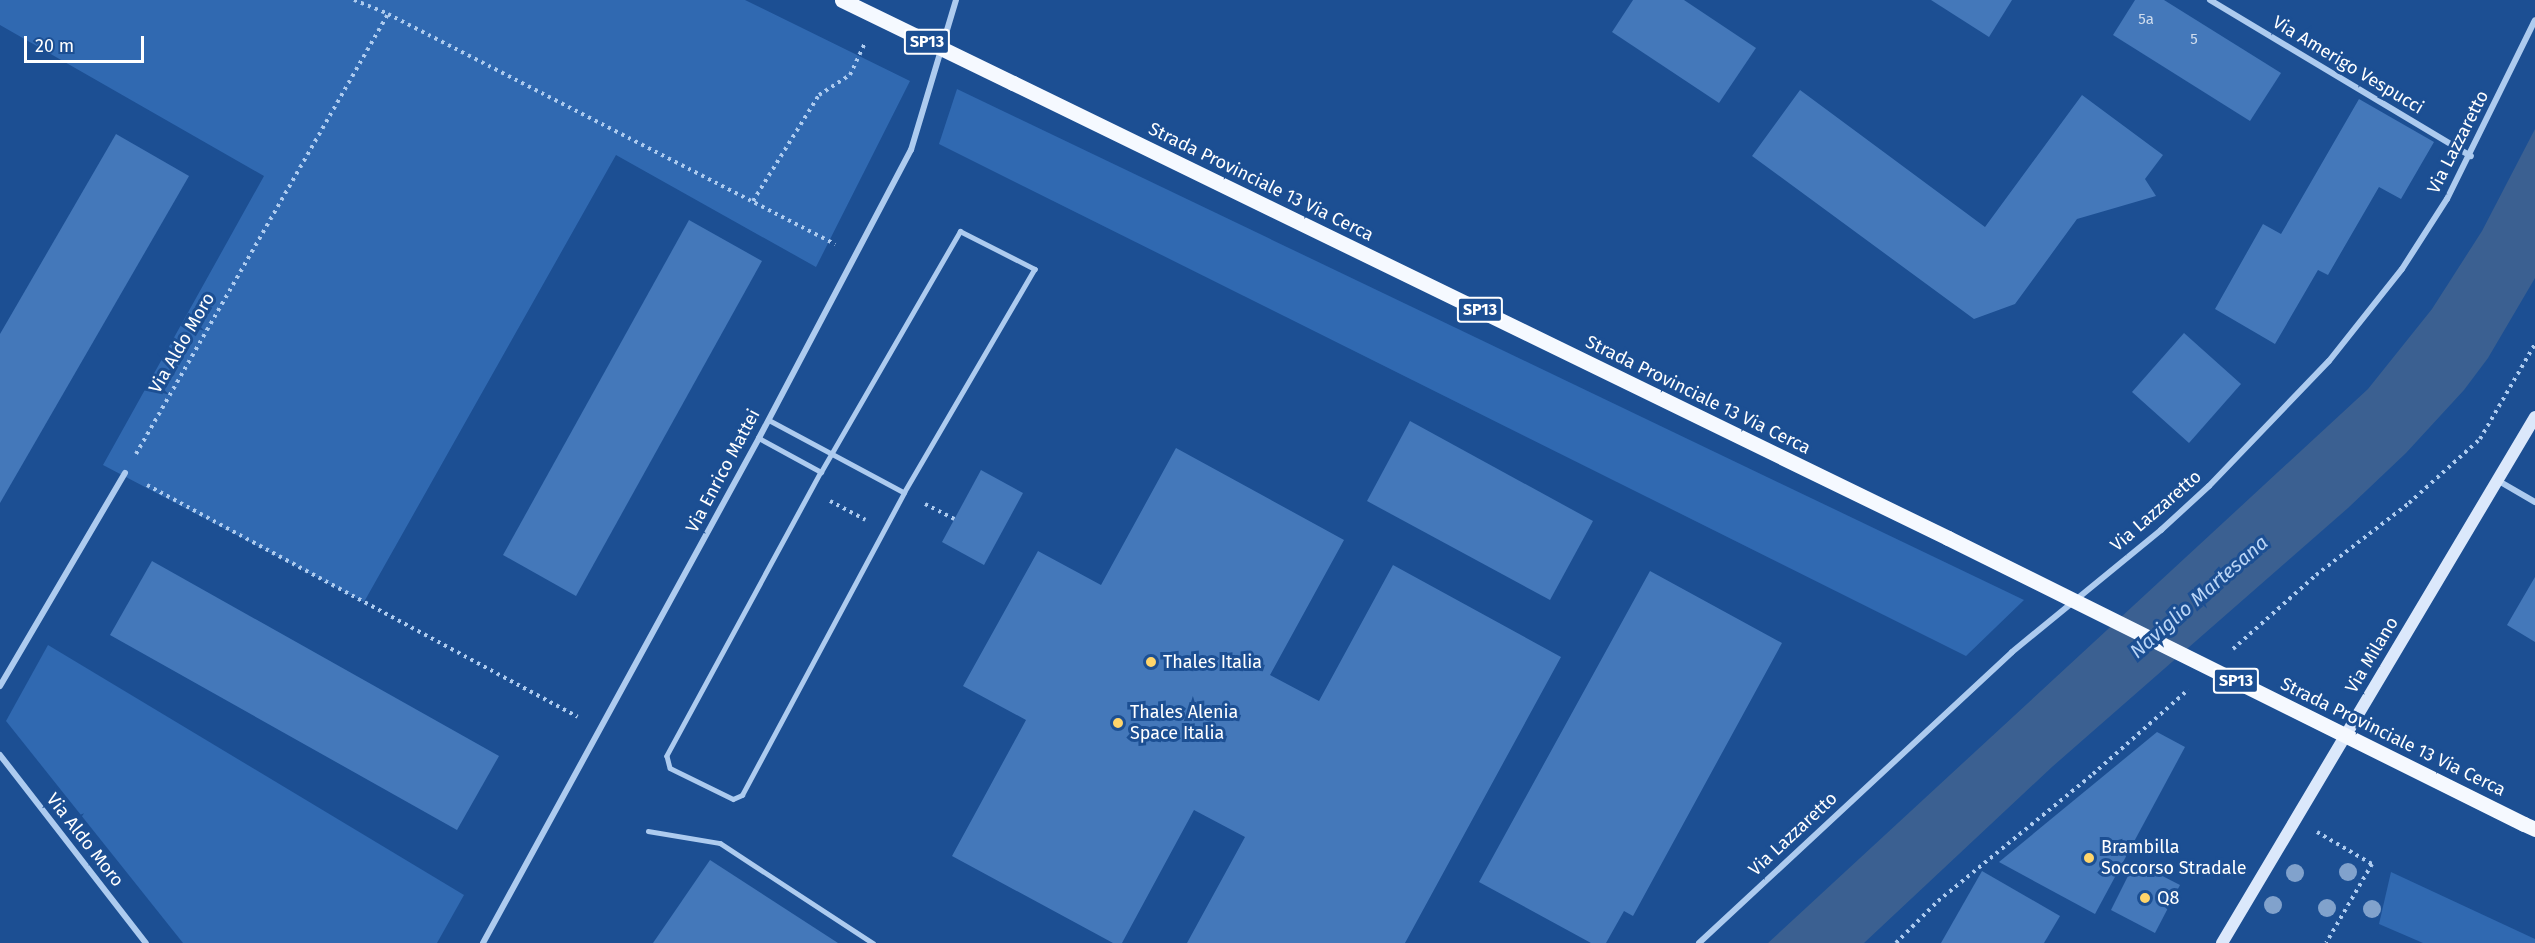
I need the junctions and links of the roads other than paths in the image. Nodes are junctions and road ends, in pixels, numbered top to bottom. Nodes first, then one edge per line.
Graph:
1 (842, 0) edge
2 (956, 0) edge
3 (2210, 0) edge
4 (2535, 20) edge
5 (2471, 156) junction
6 (2535, 417) edge
7 (768, 420) junction
8 (759, 438) junction
9 (831, 454) junction
10 (821, 472) junction
11 (125, 473) road end
12 (2497, 480) junction
13 (904, 493) junction
14 (2535, 502) edge
15 (0, 686) edge
16 (0, 755) edge
17 (2529, 827) edge
18 (648, 831) dead end
19 (146, 943) edge
20 (483, 943) edge
21 (873, 943) edge
22 (1698, 943) edge
23 (2222, 943) edge

1 - 17 main road, Strada Provinciale 13 Via Cerca / SP13, bridge
2 - 7 street, Via Enrico Mattei
3 - 5 street, Via Amerigo Vespucci
4 - 5 street, Via Lazzaretto
5 - 22 street, Via Lazzaretto
6 - 12 street, Via Milano
7 - 8 street, Via Enrico Mattei
7 - 9 lane
8 - 10 lane
8 - 20 street, Via Enrico Mattei
9 - 10 lane
9 - 13 lane
9 - 13 lane
10 - 13 lane
11 - 15 street
12 - 14 street
12 - 23 street, Via Milano
16 - 19 street, Via Aldo Moro
18 - 21 lane

